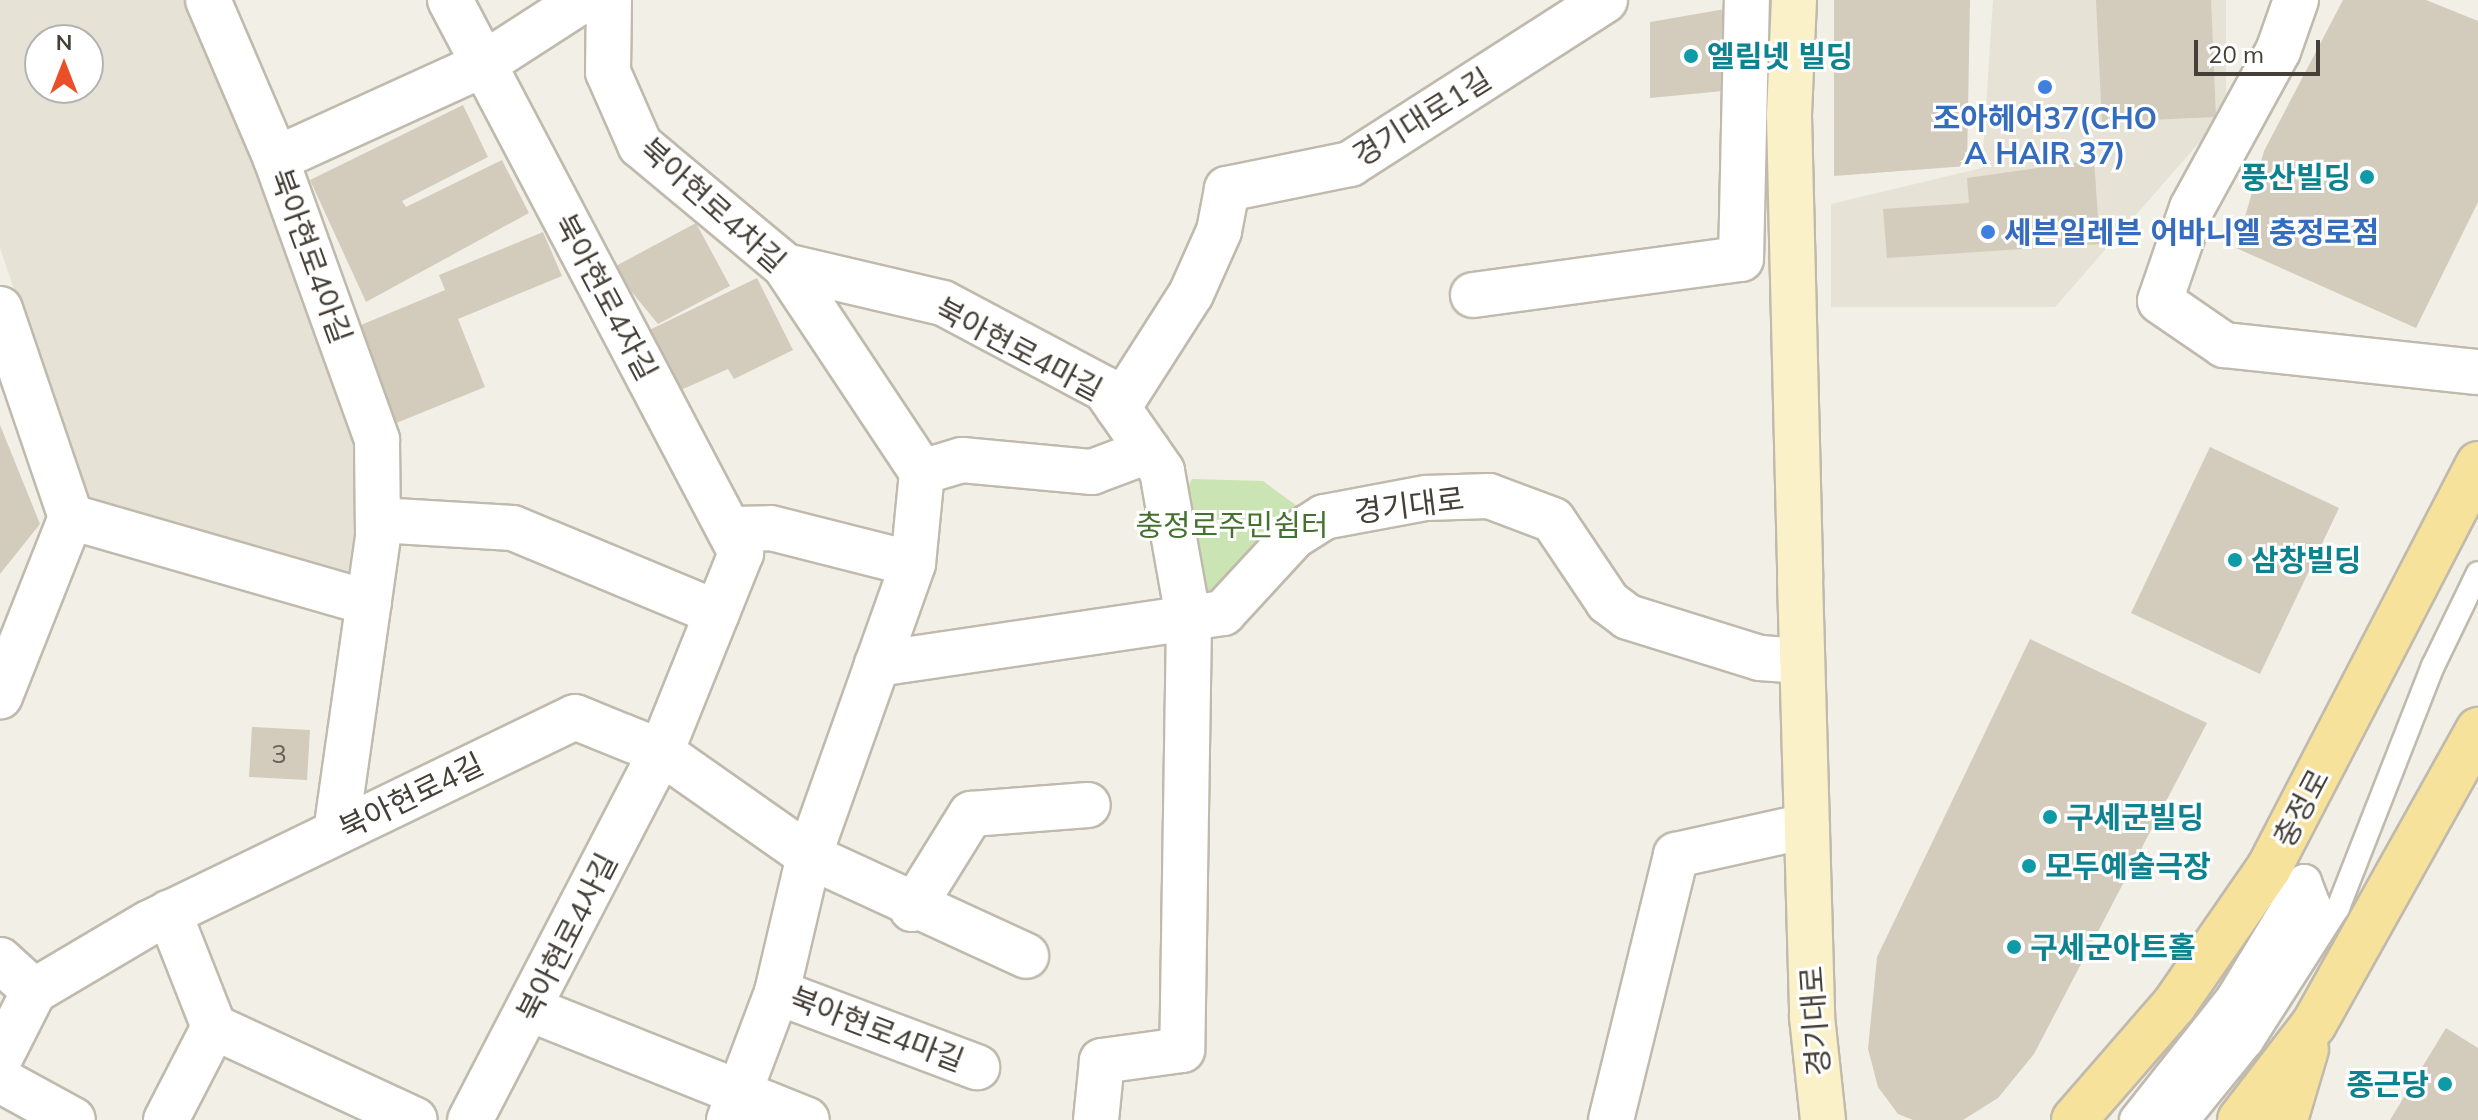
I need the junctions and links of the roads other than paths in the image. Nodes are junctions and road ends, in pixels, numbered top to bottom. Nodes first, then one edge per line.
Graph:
1 (208, 0) edge
2 (450, 0) edge
3 (583, 0) edge
4 (609, 0) edge
5 (1605, 0) edge
6 (1747, 0) edge
7 (1794, 0) edge
8 (2296, 0) edge
9 (482, 65) junction
10 (276, 159) junction
11 (785, 266) junction
12 (1473, 295) dead end
13 (0, 309) edge
14 (2478, 372) edge
15 (1118, 408) junction
16 (1148, 451) junction
17 (2478, 464) edge
18 (922, 472) junction
19 (71, 517) junction
20 (378, 520) junction
21 (732, 529) junction
22 (913, 564) junction
23 (2478, 573) edge
24 (369, 603) junction
25 (717, 613) junction
26 (1189, 622) junction
27 (1802, 661) junction
28 (877, 664) junction
29 (0, 696) edge
30 (2478, 730) edge
31 (661, 752) junction
32 (1088, 805) dead end
33 (1807, 826) junction
34 (336, 831) junction
35 (809, 856) junction
36 (912, 909) junction
37 (169, 913) junction
38 (1026, 956) dead end
39 (0, 960) edge
40 (34, 991) junction
41 (777, 992) junction
42 (530, 1009) junction
43 (2314, 1024) junction
44 (214, 1027) junction
45 (0, 1058) edge
46 (977, 1067) dead end
47 (0, 1080) edge
48 (733, 1109) edge
49 (73, 1120) edge
50 (166, 1120) edge
51 (415, 1120) edge
52 (470, 1120) edge
53 (807, 1120) edge
54 (1096, 1120) edge
55 (1611, 1120) edge
56 (1823, 1120) edge
57 (2074, 1120) edge
58 (2137, 1120) edge
59 (2167, 1120) edge
60 (2189, 1120) edge
61 (2240, 1120) edge
62 (2285, 1120) edge

1 - 10 street, 북아현로4아길
2 - 9 street, 북아현로4자길
3 - 9 street
4 - 11 street, 북아현로4차길
5 - 15 street, 경기대로1길
6 - 12 street
7 - 27 main road, 경기대로
8 - 14 street
9 - 10 street
9 - 21 street, 북아현로4자길
10 - 20 street, 북아현로4아길
11 - 15 street, 북아현로4마길
11 - 18 street, 북아현로4차길
13 - 19 street
15 - 16 street, 북아현로4마길
16 - 18 street
16 - 26 street, 북아현로4마길
17 - 57 main road, 충정로
18 - 22 street
19 - 24 street
19 - 29 street
20 - 24 street, 북아현로4아길
20 - 25 street
21 - 22 street
21 - 25 street
22 - 28 street, 북아현로4마길
23 - 60 lane
24 - 34 street, 북아현로4아길
25 - 31 street
26 - 27 street, 경기대로
26 - 28 street
26 - 54 street, 북아현로4마길
27 - 33 main road, 경기대로
28 - 35 street, 북아현로4마길
30 - 43 main road
31 - 34 street, 북아현로4길
31 - 35 street
31 - 42 street, 북아현로4사길
32 - 36 street
33 - 55 street
33 - 56 main road, 경기대로
34 - 37 street, 북아현로4길
35 - 36 street
35 - 41 street, 북아현로4마길
36 - 38 street
37 - 40 street, 북아현로4길
37 - 44 street
39 - 40 street
40 - 45 street
41 - 46 street, 북아현로4마길
41 - 48 street, 북아현로4마길
42 - 48 street
42 - 52 street, 북아현로4사길
43 - 61 main road
43 - 62 main road
44 - 50 street
44 - 51 street
47 - 49 street
48 - 53 street
58 - 59 street

